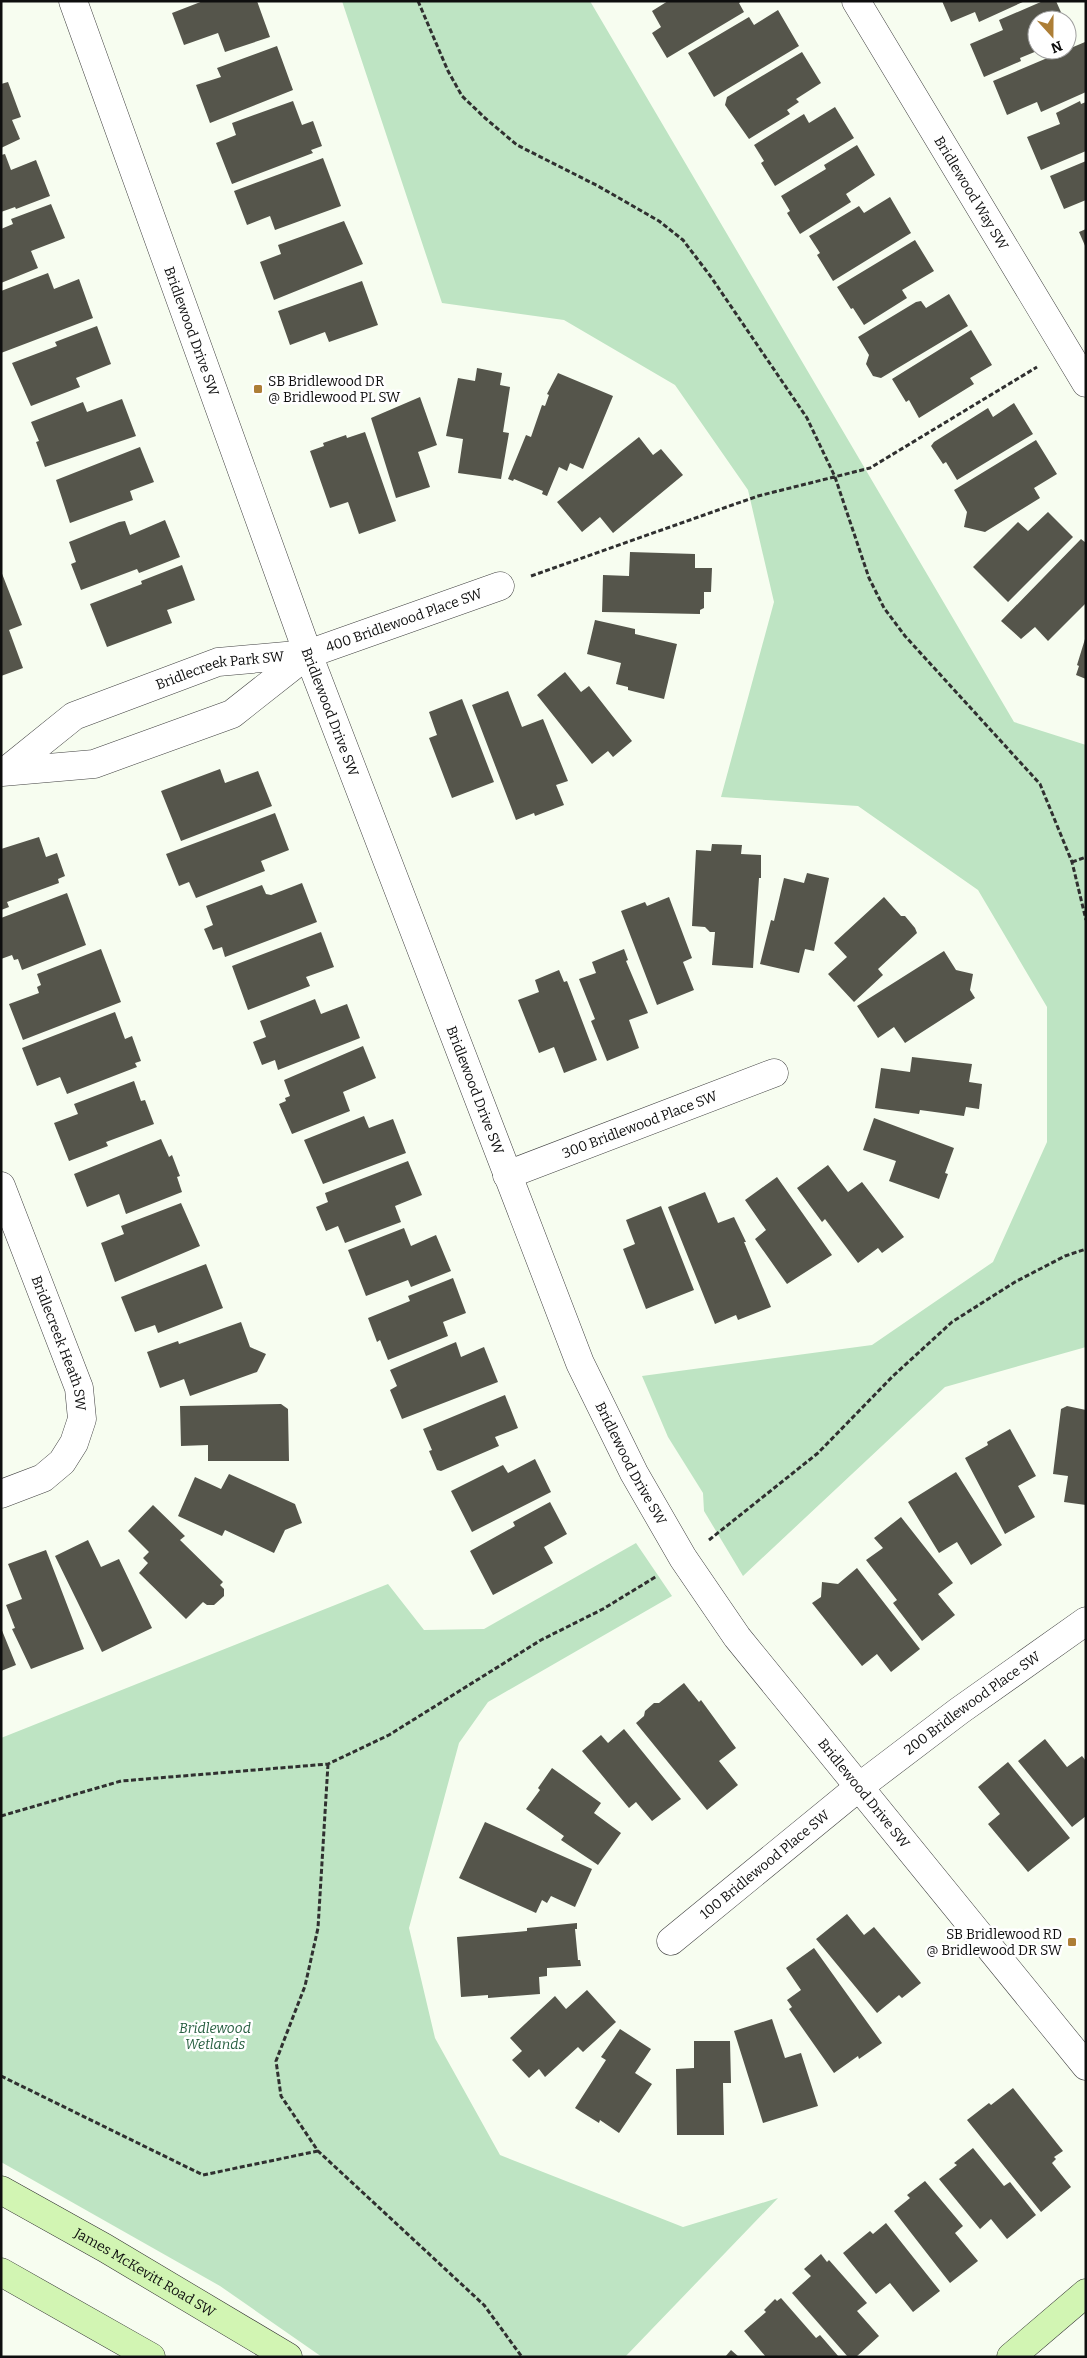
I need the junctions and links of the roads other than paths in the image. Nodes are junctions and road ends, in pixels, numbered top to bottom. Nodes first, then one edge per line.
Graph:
1 (73, 1) edge
2 (856, 1) edge
3 (1086, 383) edge
4 (500, 586) road end
5 (308, 654) junction
6 (4, 771) edge
7 (774, 1073) dead end
8 (507, 1175) junction
9 (1, 1186) edge
10 (1, 1494) edge
11 (1086, 1621) edge
12 (859, 1788) junction
13 (671, 1941) dead end
14 (1086, 2066) edge
15 (1, 2190) edge
16 (1, 2272) edge
17 (1086, 2293) edge
18 (151, 2357) edge
19 (288, 2357) edge
20 (1011, 2357) edge

1 - 5 street, Bridlewood Drive SW
2 - 3 street, Bridlewood Way SW
4 - 5 street, 400 Bridlewood Place SW
5 - 6 street, Bridlecreek Park SW
5 - 6 street, Bridlecreek Park SW
5 - 8 street, Bridlewood Drive SW
7 - 8 street, 300 Bridlewood Place SW
8 - 12 street, Bridlewood Drive SW
9 - 10 street, Bridlecreek Heath SW
11 - 12 street, 200 Bridlewood Place SW
12 - 13 street, 100 Bridlewood Place SW
12 - 14 street, Bridlewood Drive SW
15 - 19 main road, James McKevitt Road SW
16 - 18 main road
17 - 20 main road

